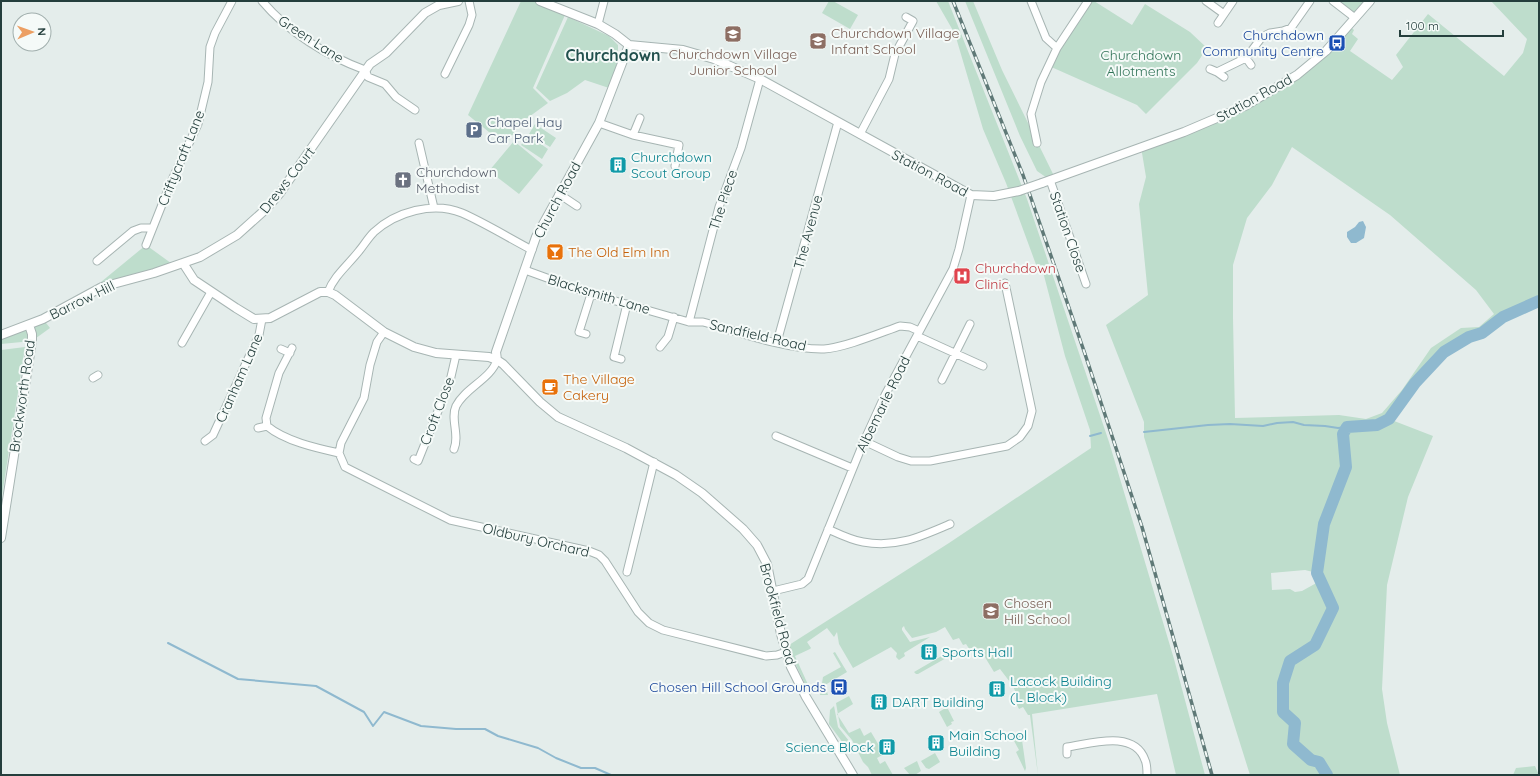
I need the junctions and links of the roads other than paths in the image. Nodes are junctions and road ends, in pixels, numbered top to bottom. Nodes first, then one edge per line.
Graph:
1 (232, 1) edge
2 (262, 1) edge
3 (458, 1) edge
4 (470, 1) edge
5 (540, 1) edge
6 (604, 1) edge
7 (1031, 1) edge
8 (1088, 1) edge
9 (1206, 1) edge
10 (1233, 1) edge
11 (1310, 1) edge
12 (1333, 1) edge
13 (1370, 1) edge
14 (550, 3) edge
15 (1224, 14) junction
16 (906, 17) dead end
17 (1356, 18) junction
18 (1218, 23) dead end
19 (598, 24) junction
20 (629, 45) junction
21 (1057, 48) junction
22 (1246, 58) junction
23 (1251, 65) dead end
24 (1210, 69) dead end
25 (365, 70) junction
26 (1217, 72) junction
27 (445, 74) dead end
28 (1224, 77) dead end
29 (760, 79) junction
30 (415, 110) dead end
31 (640, 118) dead end
32 (838, 122) junction
33 (599, 123) junction
34 (860, 134) junction
35 (633, 135) junction
36 (419, 143) dead end
37 (1037, 143) dead end
38 (675, 166) dead end
39 (1046, 182) junction
40 (559, 194) junction
41 (972, 195) junction
42 (577, 206) dead end
43 (434, 208) junction
44 (152, 228) junction
45 (146, 246) dead end
46 (532, 250) junction
47 (97, 261) dead end
48 (183, 263) junction
49 (525, 270) junction
50 (1005, 283) dead end
51 (1086, 284) dead end
52 (211, 292) junction
53 (328, 292) junction
54 (591, 294) junction
55 (628, 304) junction
56 (674, 317) junction
57 (262, 319) junction
58 (689, 322) junction
59 (970, 324) dead end
60 (29, 325) junction
61 (384, 332) junction
62 (579, 332) dead end
63 (918, 333) junction
64 (1, 335) edge
65 (777, 342) junction
66 (182, 343) dead end
67 (660, 347) dead end
68 (282, 349) dead end
69 (956, 354) junction
70 (456, 355) junction
71 (615, 357) dead end
72 (497, 360) junction
73 (983, 366) dead end
74 (942, 380) dead end
75 (267, 426) junction
76 (258, 428) dead end
77 (776, 436) dead end
78 (205, 441) dead end
79 (864, 441) junction
80 (454, 449) dead end
81 (339, 453) junction
82 (414, 460) dead end
83 (654, 462) junction
84 (852, 468) junction
85 (950, 524) dead end
86 (828, 529) junction
87 (938, 529) junction
88 (942, 536) dead end
89 (1, 538) edge
90 (628, 572) dead end
91 (773, 591) junction
92 (786, 652) junction
93 (1067, 754) dead end
94 (853, 775) edge
95 (1147, 775) edge

1 - 44 street, Criftycraft Lane
2 - 25 street, Green Lane
3 - 25 street
4 - 27 street
5 - 14 street
6 - 19 street
7 - 21 street
8 - 21 street
9 - 15 street
10 - 15 street
11 - 22 street
12 - 17 street
13 - 17 street, Station Road
14 - 19 street
15 - 18 street
16 - 34 street
17 - 39 street, Station Road
19 - 20 street
20 - 29 street, Station Road
20 - 33 street, Church Road
21 - 37 street
22 - 23 street
22 - 26 street
24 - 26 street
25 - 30 street, Green Lane
25 - 48 street, Drews Court
26 - 28 street
29 - 32 street, Station Road
29 - 58 street, The Piece
31 - 35 street
32 - 34 street, Station Road
32 - 65 street, The Avenue
33 - 35 street
33 - 40 street, Church Road
34 - 41 street, Station Road
35 - 38 street
36 - 43 street
39 - 41 street, Station Road, bridge
39 - 51 street, Station Close
40 - 42 street
40 - 46 street, Church Road
41 - 63 street, Albemarle Road
43 - 46 street
43 - 53 street
44 - 45 street, Criftycraft Lane
44 - 47 street
46 - 49 street, Church Road
48 - 52 street
48 - 60 street, Barrow Hill
49 - 54 street, Blacksmith Lane
49 - 72 street, Church Road
50 - 79 street
52 - 57 street
52 - 66 street
53 - 57 street
53 - 61 street
54 - 55 street, Blacksmith Lane
54 - 62 street
55 - 56 street, Blacksmith Lane
55 - 71 street
56 - 58 street, Blacksmith Lane
56 - 67 street
57 - 78 street, Cranham Lane
58 - 65 street, Sandfield Road
59 - 69 street
60 - 64 street, Barrow Hill
60 - 89 street, Brockworth Road
61 - 70 street
61 - 81 street
63 - 65 street, Sandfield Road
63 - 69 street, Sandfield Road
63 - 79 street, Albemarle Road
68 - 75 street
69 - 73 street, Sandfield Road
69 - 74 street
70 - 72 street
70 - 82 street, Croft Close
72 - 80 street
72 - 83 street, Brookfield Road
75 - 76 street
75 - 81 street
77 - 84 street
79 - 84 street, Albemarle Road
81 - 92 street, Oldbury Orchard
83 - 90 street
83 - 91 street, Brookfield Road
84 - 86 street, Albemarle Road
85 - 87 street
86 - 87 street
86 - 91 street, Albemarle Road
87 - 88 street
91 - 92 street, Brookfield Road
92 - 94 street, Brookfield Road
93 - 95 street

